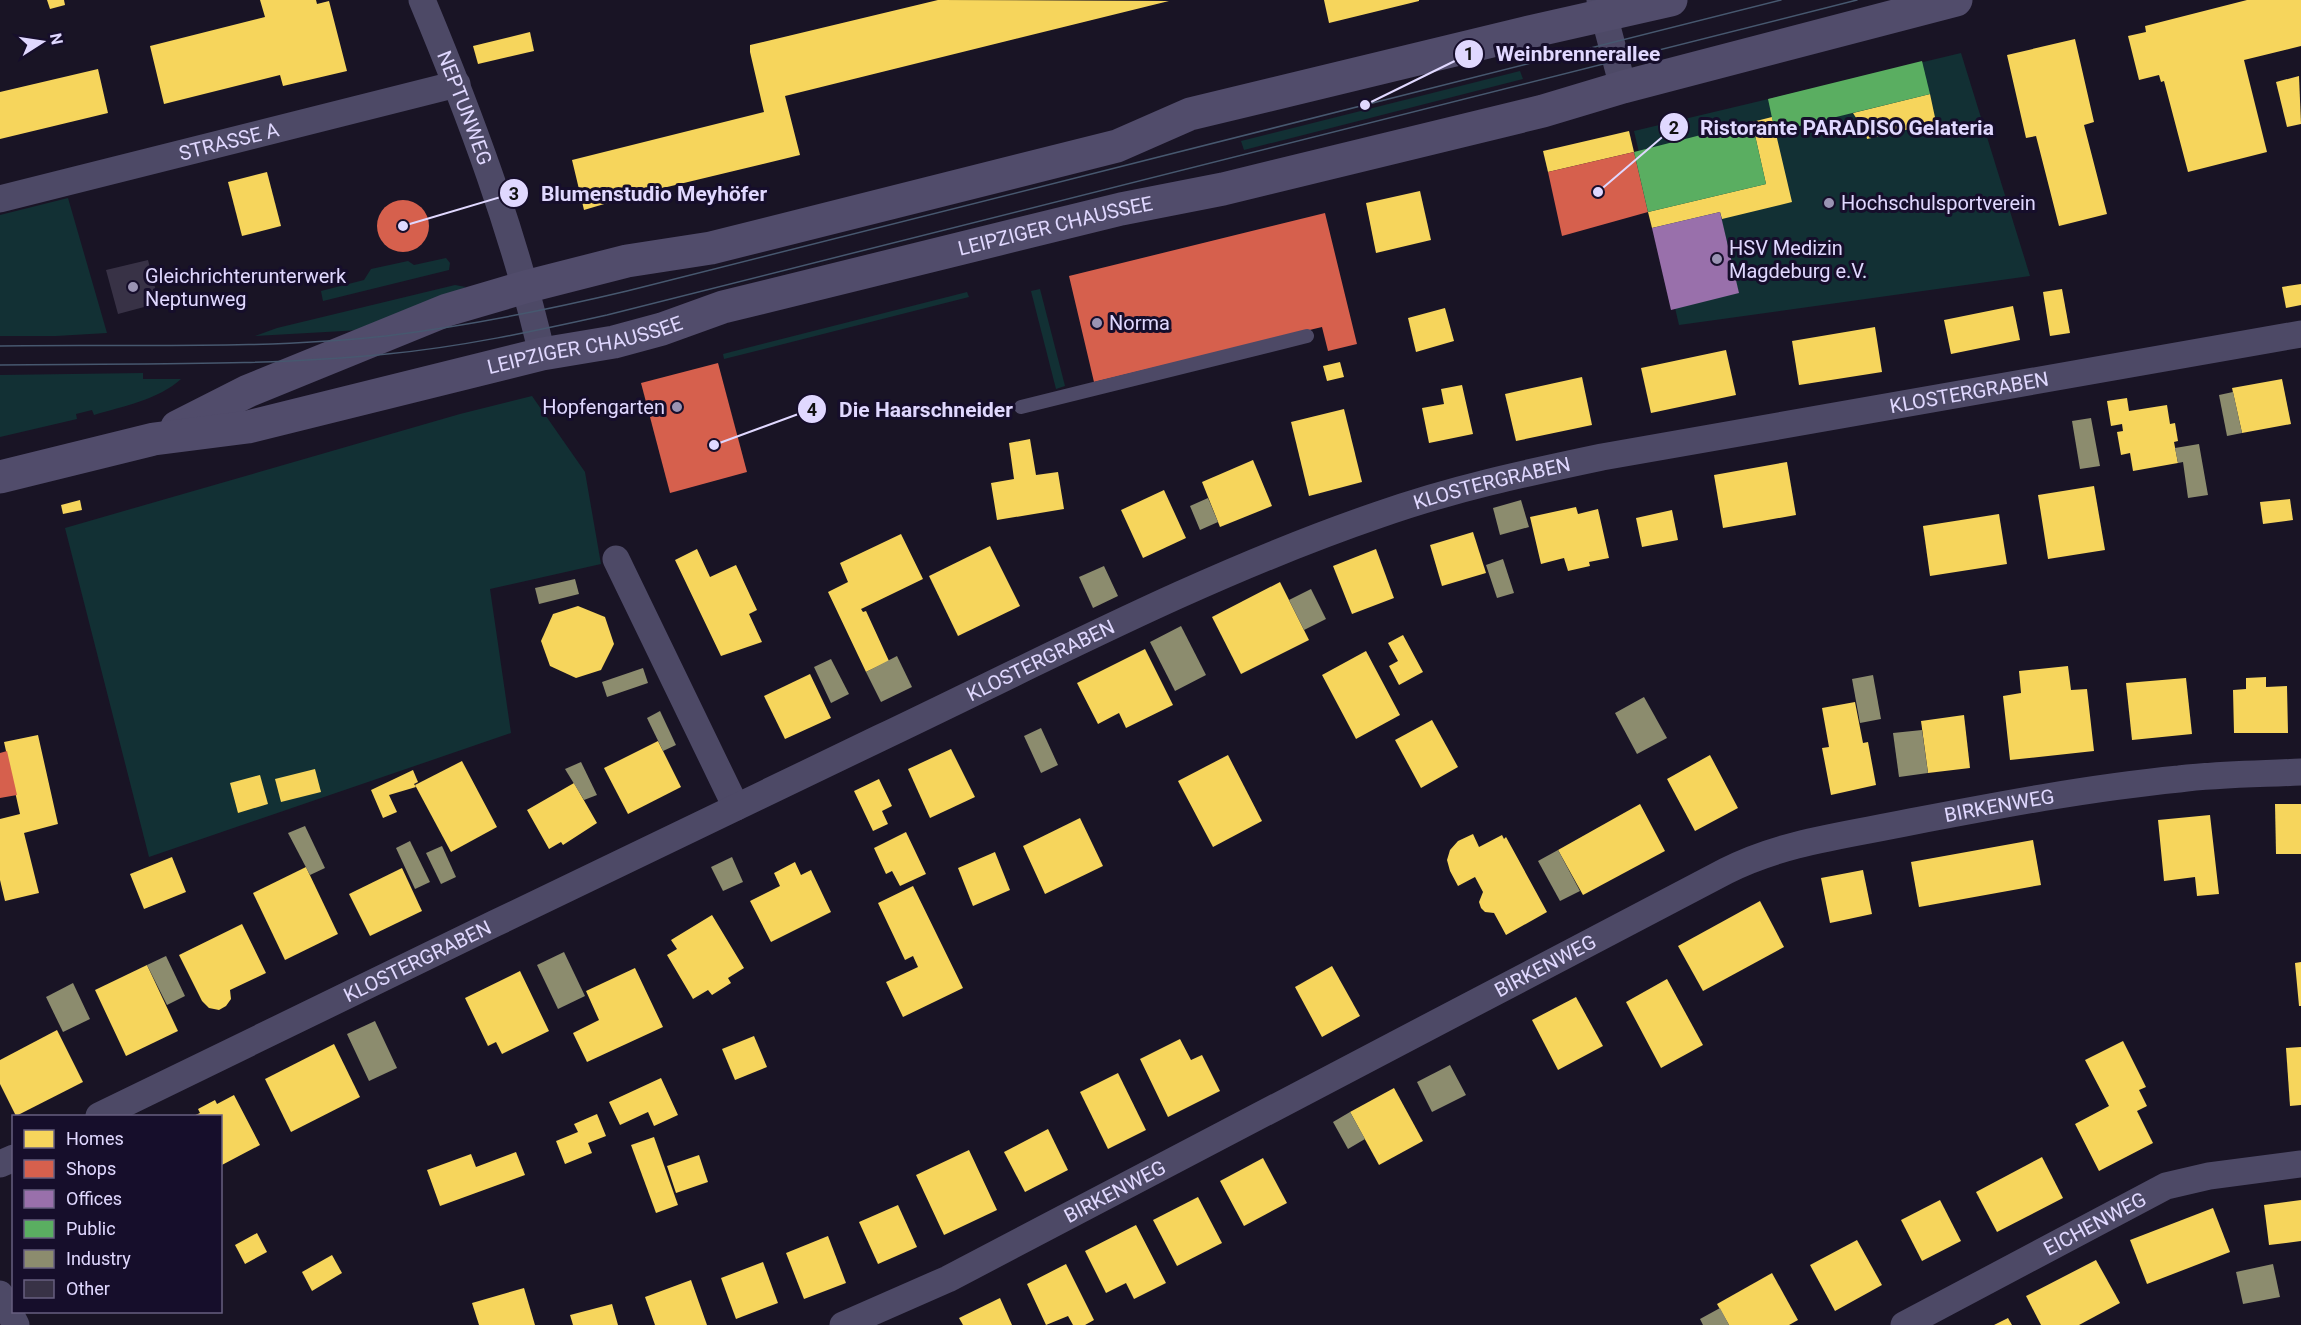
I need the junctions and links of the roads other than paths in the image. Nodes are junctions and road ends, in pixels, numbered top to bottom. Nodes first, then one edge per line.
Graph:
1 (422, 0) edge
2 (1671, 0) edge
3 (1956, 0) edge
4 (1602, 7) edge
5 (458, 84) junction
6 (1623, 87) junction
7 (0, 199) edge
8 (525, 287) junction
9 (2301, 334) edge
10 (1307, 336) dead end
11 (542, 354) junction
12 (1021, 407) dead end
13 (154, 439) junction
14 (0, 477) edge
15 (616, 560) dead end
16 (2301, 772) edge
17 (736, 807) junction
18 (101, 1115) edge
19 (2301, 1164) edge
20 (0, 1294) edge
21 (16, 1325) edge
22 (843, 1325) edge
23 (1904, 1325) edge

1 - 5 street, NEPTUNWEG
2 - 4 main road, LEIPZIGER CHAUSSEE
3 - 6 main road, LEIPZIGER CHAUSSEE
4 - 6 street
4 - 8 main road, LEIPZIGER CHAUSSEE
5 - 7 street, STRASSE A
5 - 8 street, NEPTUNWEG
6 - 11 main road, LEIPZIGER CHAUSSEE
8 - 11 street, NEPTUNWEG
8 - 13 main road, LEIPZIGER CHAUSSEE
9 - 17 street, KLOSTERGRABEN
10 - 12 lane
11 - 13 main road, LEIPZIGER CHAUSSEE
13 - 14 main road, LEIPZIGER CHAUSSEE
15 - 17 street
16 - 22 street, BIRKENWEG
17 - 18 street, KLOSTERGRABEN
19 - 23 street, EICHENWEG
20 - 21 street

